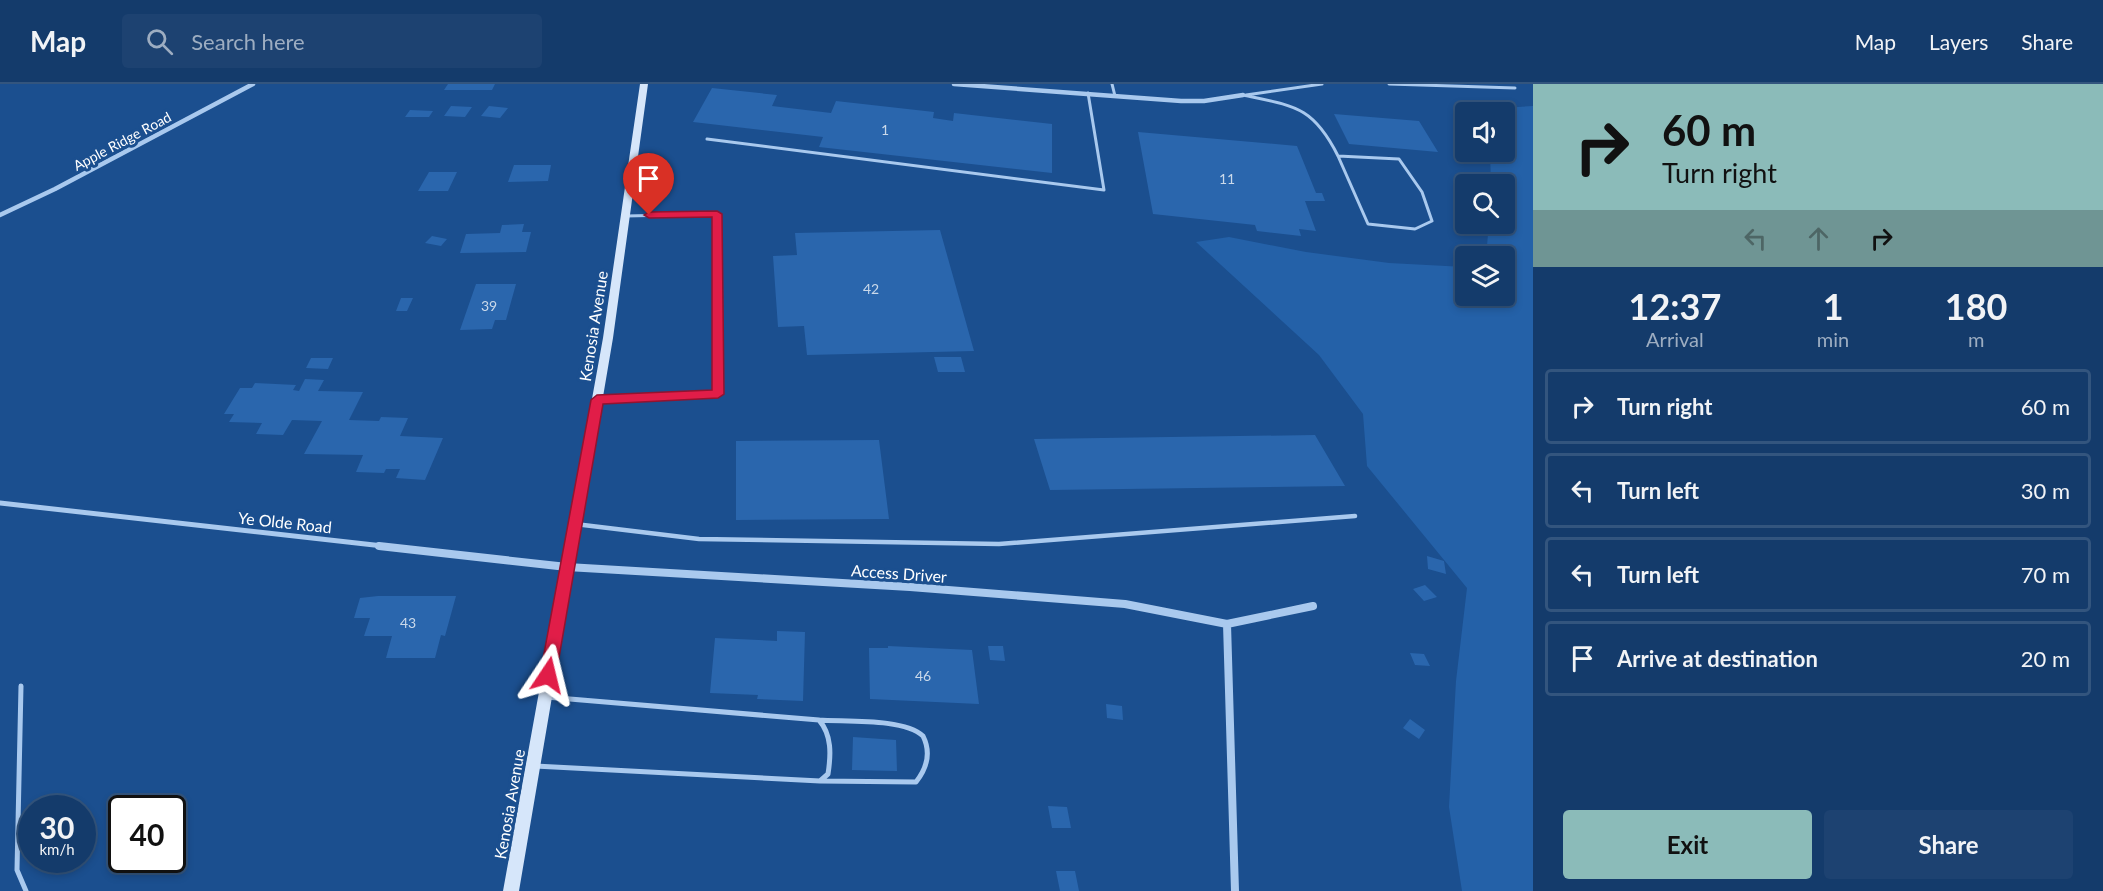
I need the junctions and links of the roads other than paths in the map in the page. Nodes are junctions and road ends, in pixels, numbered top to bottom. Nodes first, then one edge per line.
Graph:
1 (253, 84) edge
2 (644, 84) edge
3 (954, 84) edge
4 (1112, 84) edge
5 (1322, 84) edge
6 (1389, 84) edge
7 (1515, 88) dead end
8 (1088, 93) junction
9 (1243, 95) junction
10 (1115, 96) junction
11 (707, 139) dead end
12 (1337, 156) junction
13 (0, 215) edge
14 (626, 216) junction
15 (597, 400) junction
16 (0, 503) edge
17 (1355, 516) dead end
18 (575, 524) junction
19 (567, 567) junction
20 (1313, 606) dead end
21 (1227, 624) junction
22 (21, 686) dead end
23 (544, 697) junction
24 (819, 720) junction
25 (532, 766) junction
26 (820, 782) junction
27 (26, 891) edge
28 (511, 891) edge
29 (1235, 891) edge

1 - 13 street, Apple Ridge Road
2 - 14 street, Kenosia Avenue
3 - 8 street
4 - 10 lane
5 - 9 lane
6 - 7 lane
8 - 10 street
8 - 11 lane
9 - 10 street
9 - 12 lane
12 - 12 lane
14 - 15 street, Kenosia Avenue
14 - 15 lane
15 - 18 street, Kenosia Avenue
16 - 19 street, Ye Olde Road
17 - 18 lane
18 - 19 street, Kenosia Avenue
19 - 21 street, Access Driver
19 - 23 street, Kenosia Avenue
20 - 21 street, Access Driver
21 - 29 street
22 - 27 lane
23 - 24 lane
23 - 25 street, Kenosia Avenue
24 - 26 lane
24 - 26 lane
25 - 26 lane
25 - 28 street, Kenosia Avenue

